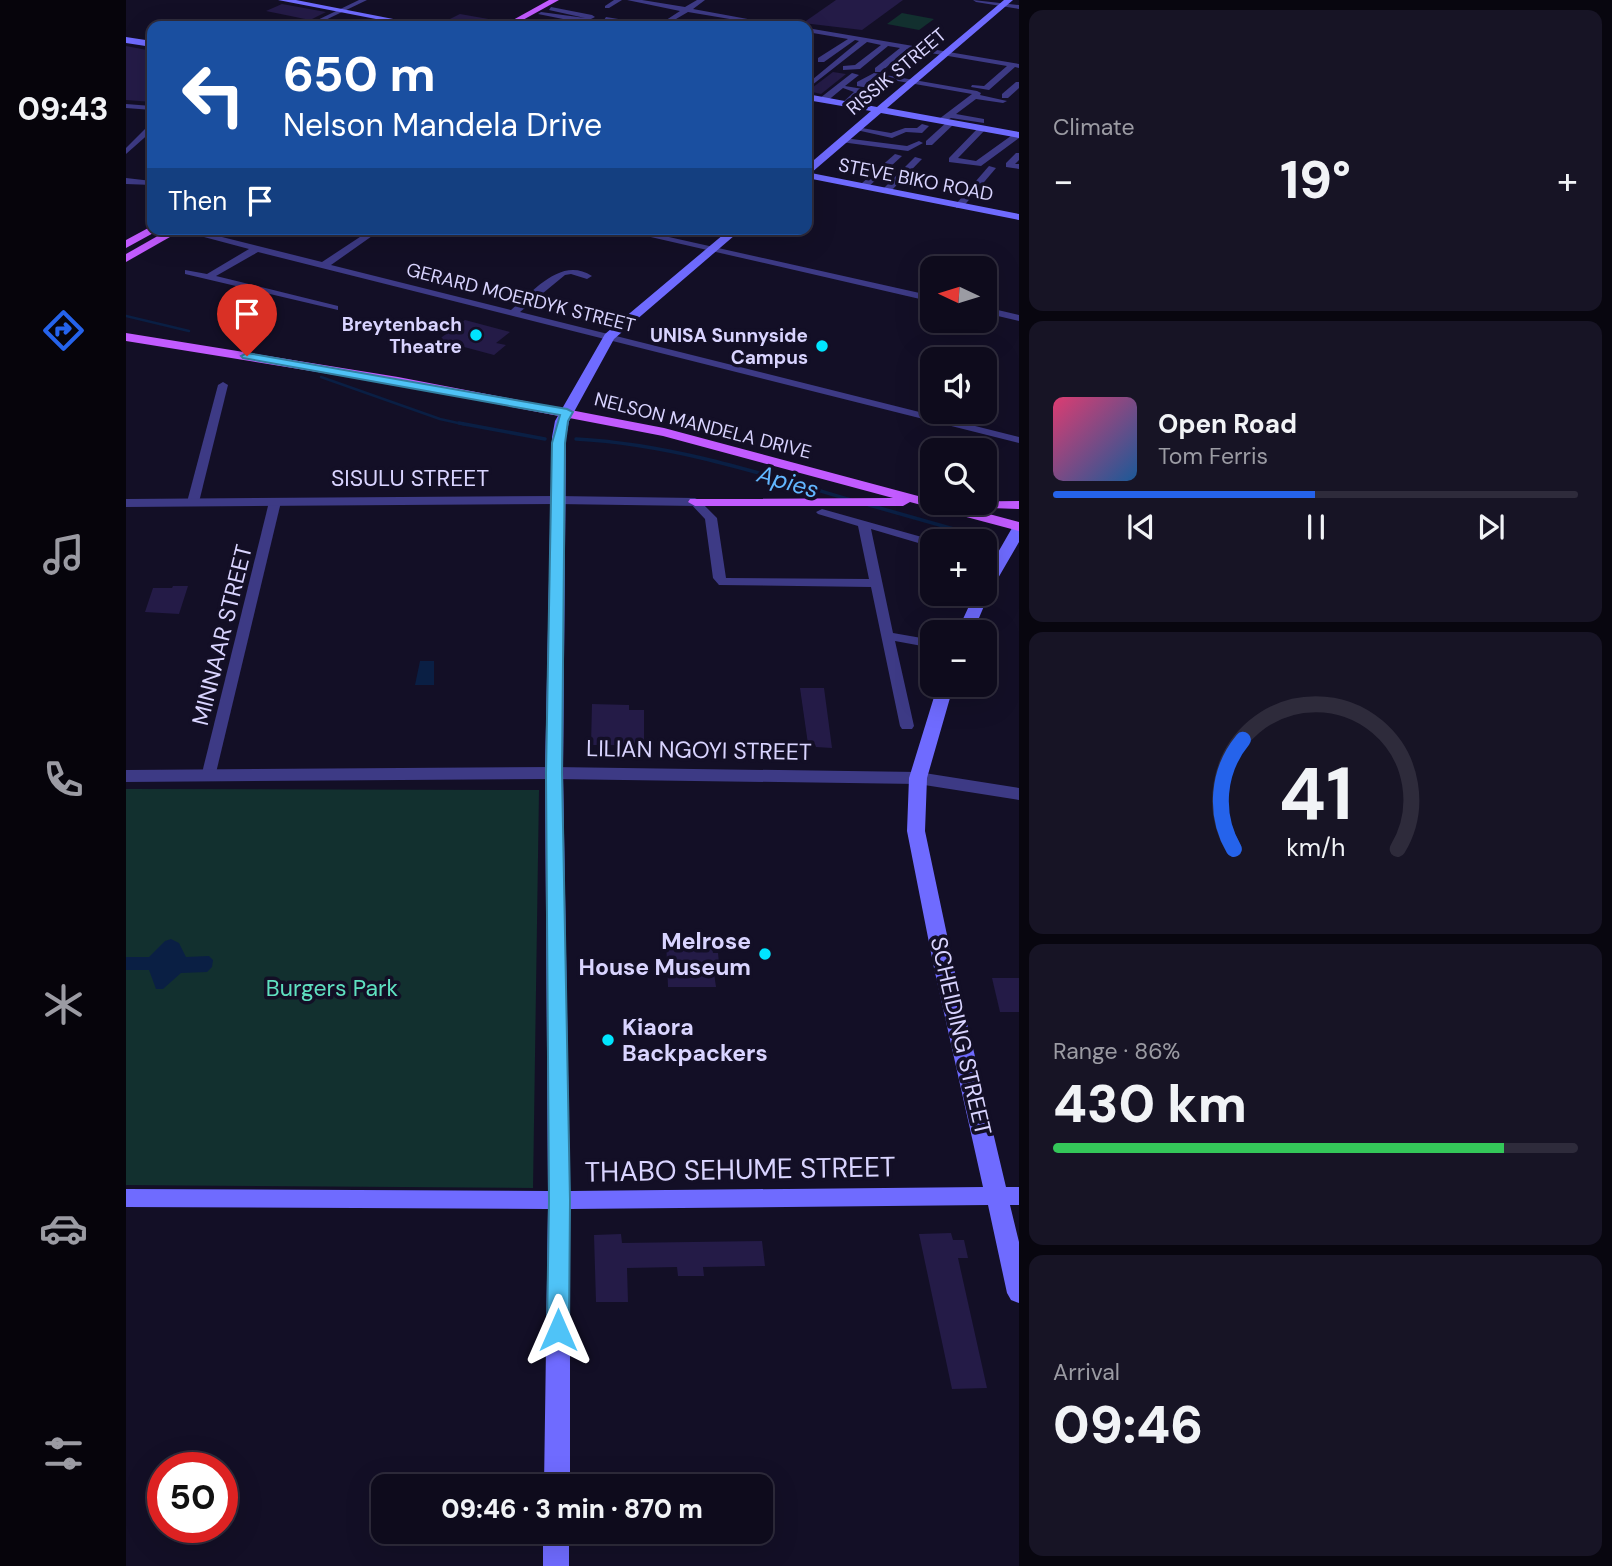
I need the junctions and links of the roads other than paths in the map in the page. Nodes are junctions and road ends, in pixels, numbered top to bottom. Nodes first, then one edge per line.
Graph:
1 (282, 0) edge
2 (364, 0) edge
3 (566, 0) edge
4 (619, 0) edge
5 (630, 0) edge
6 (702, 0) edge
7 (976, 0) edge
8 (1006, 2) edge
9 (553, 4) edge
10 (651, 4) junction
11 (607, 7) dead end
12 (1019, 7) edge
13 (643, 9) dead end
14 (686, 10) junction
15 (341, 11) junction
16 (541, 14) junction
17 (635, 14) dead end
18 (606, 19) dead end
19 (617, 19) dead end
20 (319, 21) edge
21 (397, 21) edge
22 (517, 21) edge
23 (528, 21) edge
24 (578, 21) edge
25 (585, 21) edge
26 (618, 21) edge
27 (668, 21) edge
28 (746, 21) edge
29 (812, 31) edge
30 (818, 32) junction
31 (812, 37) edge
32 (854, 38) junction
33 (126, 40) edge
34 (865, 40) junction
35 (147, 43) edge
36 (886, 44) junction
37 (905, 47) junction
38 (946, 54) junction
39 (821, 60) dead end
40 (1016, 65) edge
41 (846, 68) dead end
42 (878, 70) dead end
43 (855, 75) dead end
44 (913, 81) junction
45 (812, 83) edge
46 (1019, 84) edge
47 (866, 86) dead end
48 (845, 87) dead end
49 (812, 98) edge
50 (824, 100) junction
51 (966, 102) junction
52 (845, 104) junction
53 (126, 106) edge
54 (996, 107) dead end
55 (147, 108) edge
56 (958, 108) junction
57 (879, 110) junction
58 (989, 114) dead end
59 (948, 120) junction
60 (979, 125) junction
61 (925, 126) dead end
62 (856, 129) junction
63 (147, 132) edge
64 (1018, 135) edge
65 (842, 141) junction
66 (126, 152) edge
67 (871, 155) dead end
68 (1019, 155) edge
69 (898, 156) dead end
70 (942, 156) dead end
71 (918, 159) dead end
72 (1019, 167) edge
73 (812, 168) edge
74 (992, 168) dead end
75 (812, 174) edge
76 (126, 181) edge
77 (147, 183) edge
78 (864, 187) junction
79 (886, 191) junction
80 (959, 205) junction
81 (1019, 217) edge
82 (147, 233) edge
83 (168, 235) edge
84 (201, 235) edge
85 (369, 235) edge
86 (646, 235) edge
87 (730, 235) edge
88 (126, 245) edge
89 (256, 249) junction
90 (712, 250) junction
91 (126, 259) edge
92 (323, 265) junction
93 (188, 272) dead end
94 (587, 276) dead end
95 (208, 277) junction
96 (920, 296) edge
97 (335, 308) dead end
98 (514, 312) junction
99 (998, 313) edge
100 (1019, 318) edge
101 (126, 330) edge
102 (126, 337) edge
103 (609, 337) junction
104 (223, 385) dead end
105 (570, 408) junction
106 (1019, 440) edge
107 (920, 488) edge
108 (557, 499) junction
109 (193, 502) junction
110 (275, 502) junction
111 (695, 502) junction
112 (126, 503) edge
113 (1019, 505) edge
114 (997, 509) edge
115 (822, 512) dead end
116 (1019, 515) edge
117 (864, 526) junction
118 (1016, 532) edge
119 (920, 540) edge
120 (997, 567) edge
121 (875, 583) junction
122 (888, 636) junction
123 (920, 642) edge
124 (942, 697) edge
125 (906, 726) dead end
126 (554, 773) junction
127 (126, 776) edge
128 (208, 777) junction
129 (918, 778) junction
130 (1019, 794) edge
131 (1008, 1196) edge
132 (126, 1198) edge
133 (559, 1200) junction
134 (1019, 1293) edge
135 (557, 1474) edge
136 (556, 1544) edge
137 (556, 1566) edge

1 - 15 main road
2 - 15 street
3 - 9 main road
4 - 11 street
5 - 10 street
6 - 14 street
7 - 8 street
8 - 12 street
8 - 38 main road, RISSIK STREET
9 - 16 main road
9 - 22 main road
9 - 25 street
10 - 13 street
10 - 14 street
14 - 27 street
14 - 28 street
15 - 20 street
15 - 21 main road
16 - 23 main road
16 - 24 street
17 - 19 street
18 - 26 street
29 - 30 street
30 - 31 street
30 - 32 street
32 - 34 street
32 - 39 street
33 - 35 main road
34 - 36 street
34 - 45 street
36 - 37 street
36 - 41 street
37 - 38 street
37 - 42 street
38 - 40 street
38 - 44 main road, RISSIK STREET
40 - 44 street
43 - 50 street
44 - 47 street
44 - 57 main road, RISSIK STREET
46 - 51 street
48 - 52 street
49 - 50 main road
50 - 52 main road
51 - 54 street
51 - 56 street
52 - 57 main road
53 - 55 street
56 - 58 street
56 - 59 street
57 - 59 main road
57 - 62 main road, RISSIK STREET
59 - 60 main road
59 - 65 street
60 - 64 main road
60 - 64 street
60 - 70 street
61 - 62 street
62 - 65 main road, RISSIK STREET
63 - 66 street
65 - 67 street
65 - 73 main road, RISSIK STREET
68 - 72 street
69 - 78 street
71 - 79 street
74 - 80 street
75 - 78 main road, STEVE BIKO ROAD
76 - 77 street
78 - 79 main road, STEVE BIKO ROAD
79 - 80 main road, STEVE BIKO ROAD
80 - 81 main road, STEVE BIKO ROAD
82 - 88 main road
83 - 91 main road
84 - 89 street, GERARD MOERDYK STREET
85 - 92 street
86 - 90 street
87 - 90 main road
89 - 92 street, GERARD MOERDYK STREET
89 - 95 street
90 - 96 street
90 - 103 main road
92 - 98 street, GERARD MOERDYK STREET
93 - 95 street
94 - 98 street
95 - 97 street
98 - 103 street, GERARD MOERDYK STREET
99 - 100 street
101 - 105 main road, NELSON MANDELA DRIVE
102 - 105 main road, NELSON MANDELA DRIVE
103 - 105 main road
103 - 106 street, GERARD MOERDYK STREET
104 - 109 street
105 - 107 main road, NELSON MANDELA DRIVE
105 - 108 main road
105 - 118 main road, NELSON MANDELA DRIVE
108 - 110 street, SISULU STREET
108 - 111 street, SISULU STREET
108 - 126 main road
109 - 110 street, SISULU STREET
109 - 112 street, SISULU STREET
110 - 128 street, MINNAAR STREET
111 - 113 main road
111 - 121 street
114 - 116 main road
115 - 117 street
117 - 119 street
117 - 121 street
118 - 120 main road
121 - 122 street
122 - 123 street
122 - 125 street
124 - 129 main road, SCHEIDING STREET
126 - 128 street, LILIAN NGOYI STREET
126 - 129 street, LILIAN NGOYI STREET
126 - 133 main road
127 - 128 street, LILIAN NGOYI STREET
129 - 130 street, LILIAN NGOYI STREET
129 - 131 main road, SCHEIDING STREET
131 - 133 main road, THABO SEHUME STREET
131 - 134 main road, SCHEIDING STREET
132 - 133 main road, THABO SEHUME STREET
133 - 135 main road
136 - 137 main road

